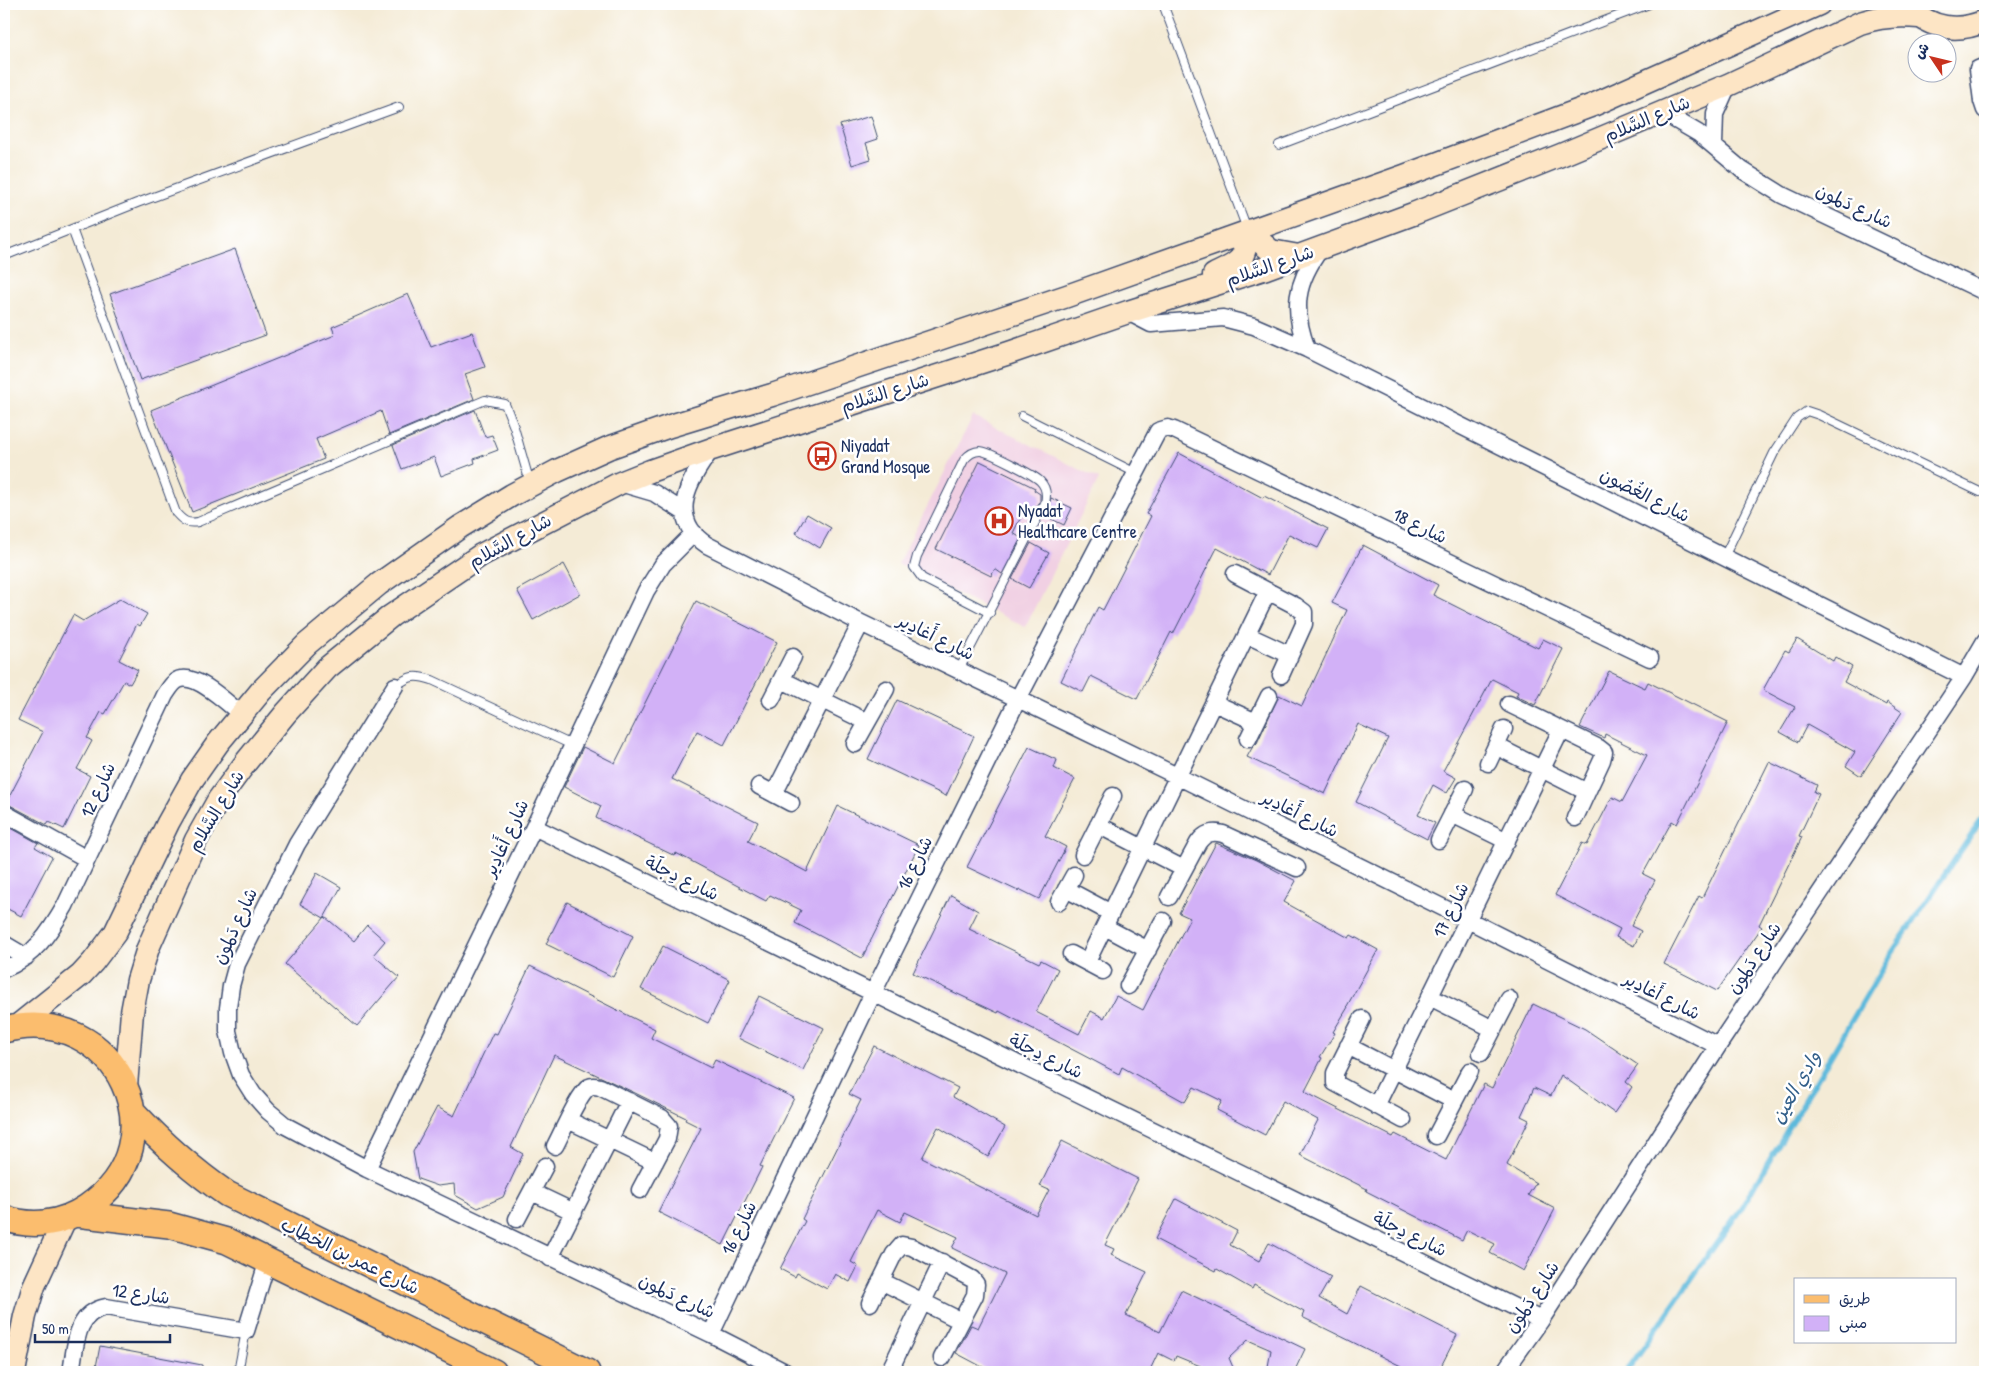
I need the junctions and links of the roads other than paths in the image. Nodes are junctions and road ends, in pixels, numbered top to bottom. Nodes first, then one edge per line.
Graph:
1 (1163, 4) edge
2 (1648, 4) edge
3 (1819, 4) edge
4 (1912, 11) edge
5 (1985, 21) edge
6 (1985, 66) edge
7 (1728, 85) junction
8 (399, 108) dead end
9 (1985, 110) edge
10 (1662, 112) junction
11 (1279, 145) dead end
12 (1714, 145) junction
13 (72, 229) junction
14 (1248, 231) junction
15 (1321, 248) junction
16 (4, 256) edge
17 (1300, 256) junction
18 (1195, 290) junction
19 (1985, 292) edge
20 (1128, 312) junction
21 (1307, 349) junction
22 (1022, 416) dead end
23 (1174, 430) joint
24 (712, 449) junction
25 (1136, 473) junction
26 (620, 483) junction
27 (530, 485) junction
28 (1980, 492) dead end
29 (684, 512) junction
30 (694, 534) junction
31 (1724, 557) junction
32 (1235, 574) dead end
33 (1268, 591) junction
34 (990, 613) junction
35 (861, 623) junction
36 (1247, 635) junction
37 (1985, 641) edge
38 (1290, 655) junction
39 (793, 657) dead end
40 (1650, 658) dead end
41 (959, 670) junction
42 (1281, 675) dead end
43 (1964, 677) junction
44 (782, 680) junction
45 (395, 686) joint
46 (886, 689) dead end
47 (1269, 696) dead end
48 (1018, 699) junction
49 (771, 700) dead end
50 (822, 700) junction
51 (1214, 704) junction
52 (1509, 704) dead end
53 (241, 714) junction
54 (867, 722) junction
55 (1256, 722) junction
56 (1504, 730) dead end
57 (1561, 730) junction
58 (1248, 738) dead end
59 (855, 744) dead end
60 (572, 745) junction
61 (1496, 746) junction
62 (1488, 762) dead end
63 (1542, 769) junction
64 (1179, 777) junction
65 (1465, 789) dead end
66 (1587, 792) junction
67 (1114, 796) dead end
68 (791, 803) dead end
69 (4, 813) edge
70 (1452, 814) junction
71 (1575, 818) dead end
72 (1098, 825) junction
73 (534, 827) junction
74 (1439, 840) dead end
75 (1507, 841) junction
76 (1144, 848) junction
77 (1082, 855) dead end
78 (87, 859) junction
79 (1297, 868) dead end
80 (1184, 869) junction
81 (1066, 889) dead end
82 (1169, 897) dead end
83 (1108, 920) junction
84 (1468, 920) junction
85 (1163, 921) dead end
86 (4, 944) edge
87 (1148, 950) junction
88 (1071, 954) dead end
89 (26, 957) junction
90 (1087, 962) junction
91 (4, 969) edge
92 (1103, 971) dead end
93 (1128, 986) dead end
94 (873, 993) junction
95 (1430, 997) junction
96 (1509, 999) dead end
97 (1362, 1019) dead end
98 (10, 1029) edge
99 (1493, 1029) junction
100 (1348, 1046) junction
101 (1718, 1046) junction
102 (1481, 1053) dead end
103 (1394, 1070) junction
104 (1470, 1071) dead end
105 (126, 1086) junction
106 (629, 1101) junction
107 (1454, 1101) junction
108 (1376, 1106) junction
109 (133, 1112) junction
110 (568, 1120) junction
111 (1403, 1120) dead end
112 (1436, 1136) dead end
113 (610, 1140) junction
114 (555, 1146) dead end
115 (655, 1162) junction
116 (545, 1166) dead end
117 (367, 1169) junction
118 (640, 1190) dead end
119 (532, 1192) junction
120 (574, 1212) junction
121 (70, 1216) junction
122 (4, 1218) edge
123 (517, 1219) dead end
124 (550, 1258) junction
125 (268, 1260) junction
126 (942, 1262) junction
127 (881, 1281) junction
128 (923, 1302) junction
129 (870, 1303) dead end
130 (1541, 1320) junction
131 (961, 1321) junction
132 (246, 1331) junction
133 (710, 1334) junction
134 (942, 1358) dead end
135 (14, 1372) edge
136 (71, 1372) edge
137 (238, 1372) edge
138 (494, 1372) edge
139 (586, 1372) edge
140 (786, 1372) edge
141 (889, 1372) edge
142 (1504, 1372) edge

1 - 14 lane
2 - 11 lane
3 - 14 street, شارع السَّلام
4 - 5 street, شارع السَّلام
4 - 7 street, شارع السَّلام
6 - 9 street
7 - 10 street, شارع السَّلام
7 - 12 street
8 - 13 lane
10 - 12 street, شارع دَلمون
10 - 15 street, شارع السَّلام
12 - 19 street, شارع دَلمون
13 - 16 lane
13 - 27 lane
14 - 17 street
14 - 18 street
14 - 27 street, شارع السَّلام
15 - 17 street, شارع السَّلام
15 - 21 street
17 - 18 street, شارع السَّلام
18 - 20 street, شارع السَّلام
20 - 21 street, شارع الغُصُون
20 - 24 street, شارع السَّلام
21 - 31 street, شارع الغُصُون
22 - 25 lane
23 - 25 street, شارع 16
23 - 40 street, شارع 18
24 - 26 street, شارع السَّلام
24 - 29 street
25 - 48 street, شارع 16
26 - 29 street
26 - 105 street, شارع السَّلام
27 - 53 street, شارع السَّلام
28 - 31 lane
29 - 30 street, شارع أَغادِير
30 - 35 street, شارع أَغادِير
30 - 60 street, شارع أَغادِير
31 - 43 street, شارع الغُصُون
32 - 33 street
33 - 36 street
33 - 38 street
34 - 34 lane
34 - 41 lane
35 - 41 street, شارع أَغادِير
35 - 50 street
36 - 38 street
36 - 51 street
37 - 43 street, شارع دَلمون
38 - 42 street
39 - 44 street
41 - 48 street, شارع أَغادِير
43 - 101 street, شارع دَلمون
44 - 49 street
44 - 50 street
45 - 60 lane, شارع دَلمون
45 - 117 street, شارع دَلمون
46 - 54 street
47 - 55 street
48 - 64 street, شارع أَغادِير
48 - 94 street, شارع 16
50 - 54 street
50 - 68 street
51 - 55 street
51 - 64 street
52 - 57 street
53 - 78 street, شارع 12
53 - 98 street, شارع السَّلام
54 - 59 street
55 - 58 street
56 - 61 street
57 - 63 street, شارع 17
57 - 66 street
60 - 73 street, شارع أَغادِير
61 - 62 street
61 - 63 street
63 - 66 street
63 - 75 street, شارع 17
64 - 76 street
64 - 84 street, شارع أَغادِير
65 - 70 street
66 - 71 street
67 - 72 street
69 - 78 street
70 - 74 street
70 - 75 street
72 - 76 street
72 - 77 street
73 - 94 street, شارع دِجلَة
73 - 117 street, شارع أَغادِير
75 - 84 street, شارع 17
76 - 80 street
76 - 83 street
78 - 89 street, شارع 12
79 - 80 street
80 - 82 street
81 - 83 street
83 - 87 street
83 - 90 street
84 - 95 street, شارع 17
84 - 101 street, شارع أَغادِير
85 - 87 street
86 - 89 street
87 - 93 street
88 - 90 street
89 - 91 street, شارع 12
90 - 92 street
94 - 130 street, شارع دِجلَة
94 - 133 street, شارع 16
95 - 99 street
95 - 103 street, شارع 17
96 - 99 street
97 - 100 street
98 - 105 main road
99 - 102 street
100 - 103 street
100 - 108 street
101 - 130 street, شارع دَلمون
103 - 107 street
103 - 108 street, شارع 17
104 - 107 street
105 - 109 main road
106 - 110 street
106 - 113 street
106 - 115 street
107 - 112 street
108 - 111 street
109 - 121 main road
109 - 139 main road, شارع عمر بن الخطاب
110 - 113 street
110 - 114 street
113 - 115 street
113 - 120 street
115 - 118 street
116 - 119 street
117 - 124 street, شارع دَلمون
119 - 120 street
119 - 123 street
120 - 124 street
121 - 122 main road
121 - 125 main road
121 - 135 street
124 - 133 street, شارع دَلمون
125 - 132 street
125 - 138 main road
126 - 127 street
126 - 128 street
126 - 131 street
127 - 128 street
127 - 129 street
128 - 131 street
128 - 141 street
130 - 142 street, شارع دَلمون
131 - 134 street
132 - 136 street, شارع 12
132 - 137 lane
133 - 140 street, شارع دَلمون

